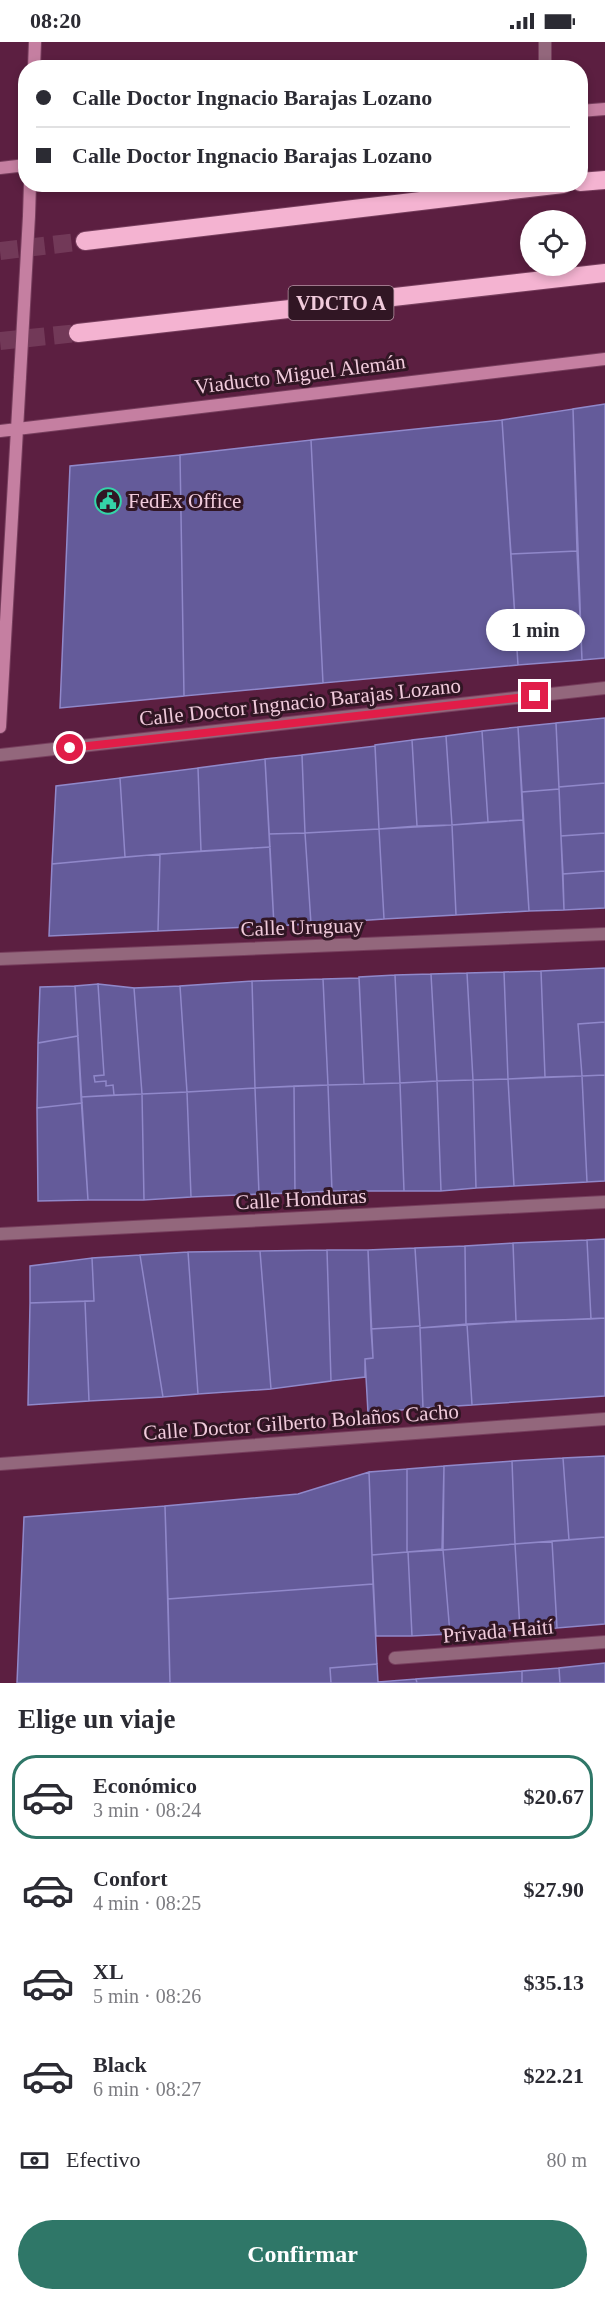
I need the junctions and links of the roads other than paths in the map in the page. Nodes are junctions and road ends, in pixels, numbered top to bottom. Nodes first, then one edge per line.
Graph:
1 (35, 42) edge
2 (544, 42) edge
3 (34, 60) edge
4 (545, 60) edge
5 (605, 109) edge
6 (588, 110) edge
7 (18, 166) edge
8 (0, 168) edge
9 (605, 180) edge
10 (588, 181) edge
11 (30, 192) edge
12 (496, 192) edge
13 (85, 241) tunnel mouth
14 (605, 273) edge
15 (78, 333) tunnel mouth
16 (605, 359) edge
17 (17, 430) junction
18 (0, 431) edge
19 (605, 688) edge
20 (0, 727) edge
21 (0, 755) edge
22 (605, 934) edge
23 (0, 959) edge
24 (605, 1202) edge
25 (0, 1234) edge
26 (605, 1419) edge
27 (0, 1464) edge
28 (605, 1642) edge
29 (395, 1658) dead end

1 - 3 main road
2 - 4 street
5 - 6 main road
7 - 8 main road
9 - 10 highway
11 - 17 main road, bridge
12 - 13 highway
14 - 15 highway, VDCTO A
16 - 17 main road, Viaducto Miguel Alemán
17 - 18 main road, Viaducto Miguel Alemán
17 - 20 main road
19 - 21 street, Calle Doctor Ingnacio Barajas Lozano
22 - 23 street, Calle Uruguay
24 - 25 street, Calle Honduras
26 - 27 street, Calle Doctor Gilberto Bolaños Cacho
28 - 29 street, Privada Haití

